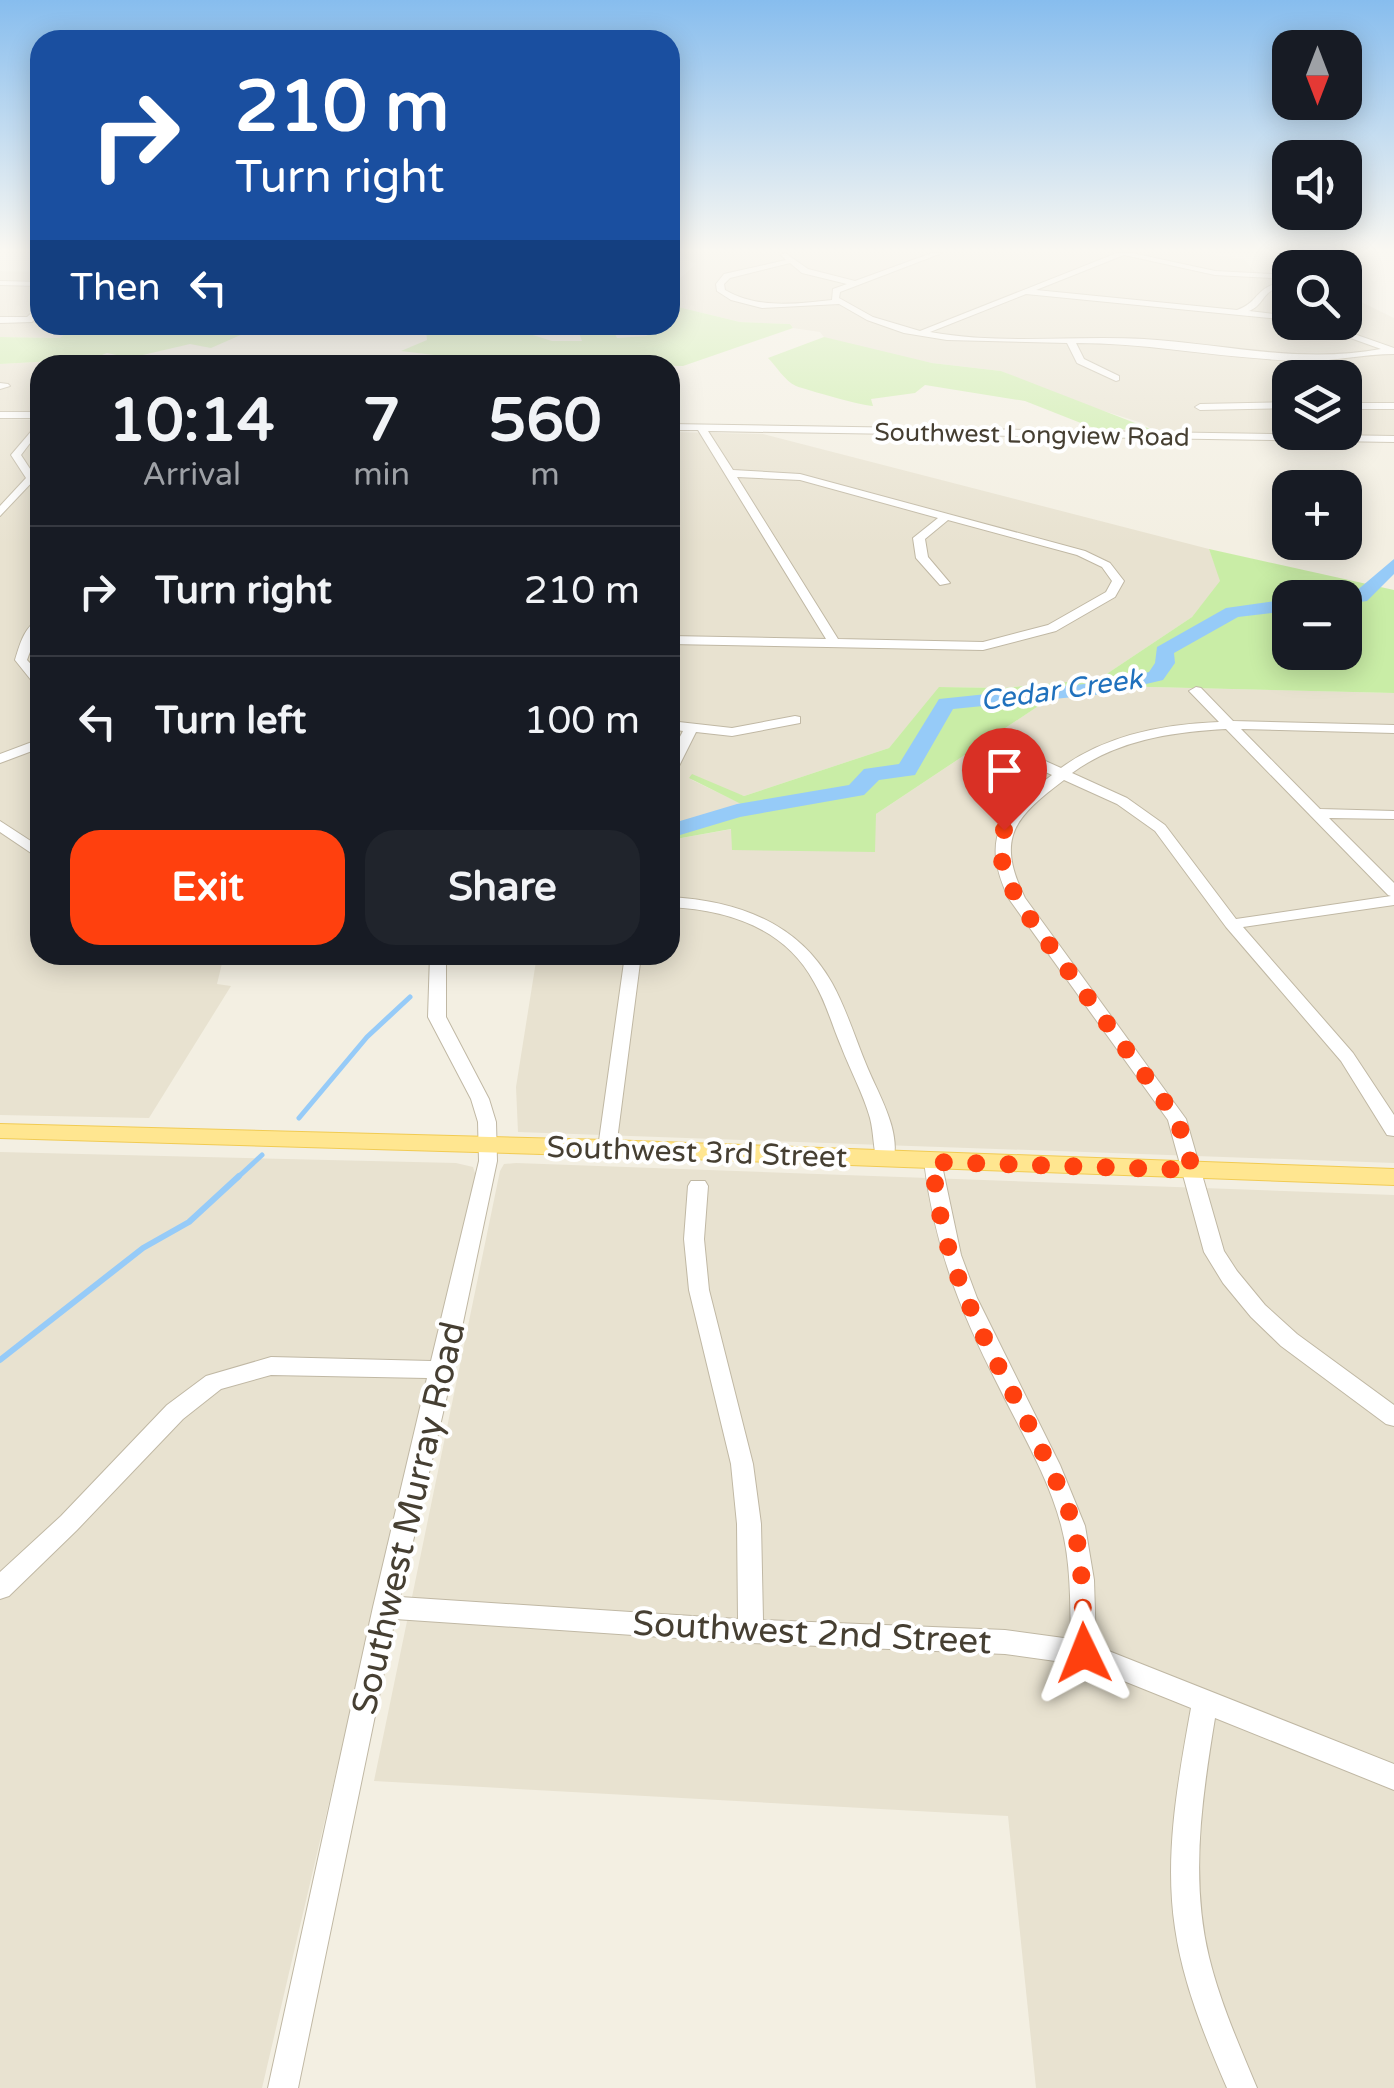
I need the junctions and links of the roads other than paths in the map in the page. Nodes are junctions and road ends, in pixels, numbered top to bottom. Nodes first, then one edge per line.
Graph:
1 (1075, 350) edge
2 (1218, 350) edge
3 (1393, 351) edge
4 (1116, 378) dead end
5 (1272, 405) edge
6 (1362, 406) edge
7 (1394, 406) edge
8 (1200, 407) dead end
9 (0, 414) edge
10 (30, 415) edge
11 (680, 426) edge
12 (701, 427) junction
13 (30, 436) edge
14 (1394, 440) edge
15 (30, 446) edge
16 (20, 447) junction
17 (728, 473) junction
18 (30, 477) edge
19 (30, 479) edge
20 (0, 514) edge
21 (946, 517) junction
22 (944, 583) dead end
23 (30, 634) edge
24 (680, 640) edge
25 (835, 644) junction
26 (30, 670) edge
27 (1196, 691) dead end
28 (794, 720) dead end
29 (1233, 726) junction
30 (680, 728) edge
31 (1394, 729) edge
32 (690, 730) junction
33 (987, 740) dead end
34 (30, 747) edge
35 (680, 750) edge
36 (0, 759) edge
37 (1062, 774) junction
38 (1318, 814) junction
39 (1394, 815) edge
40 (0, 826) edge
41 (30, 847) edge
42 (1394, 892) edge
43 (1394, 900) edge
44 (680, 902) edge
45 (1232, 924) junction
46 (438, 965) edge
47 (632, 965) edge
48 (0, 1130) edge
49 (1394, 1130) edge
50 (489, 1144) junction
51 (607, 1148) junction
52 (885, 1159) junction
53 (933, 1162) junction
54 (1193, 1170) junction
55 (1394, 1178) edge
56 (698, 1186) dead end
57 (442, 1370) junction
58 (1394, 1418) edge
59 (0, 1588) edge
60 (385, 1606) junction
61 (750, 1632) junction
62 (1084, 1653) junction
63 (1205, 1700) junction
64 (1394, 1777) edge
65 (284, 2088) edge
66 (1242, 2088) edge

1 - 4 street
2 - 3 street
5 - 8 street
6 - 7 street
9 - 10 street
11 - 12 street, Southwest Longview Road
12 - 14 street, Southwest Longview Road
12 - 17 street
13 - 16 street
15 - 16 street
16 - 18 street
17 - 21 street
17 - 25 street
19 - 20 street
21 - 22 street
21 - 25 street
23 - 26 street
24 - 25 street
27 - 29 street
28 - 32 street
29 - 31 street
29 - 37 street
29 - 38 street
30 - 32 street
32 - 35 street
33 - 37 street
34 - 36 street
37 - 45 street
37 - 54 street
38 - 39 street
38 - 42 street
40 - 41 street
43 - 45 street
44 - 52 street
45 - 49 street
46 - 50 street, Southwest Murray Road
47 - 51 street
48 - 50 main road, Southwest 3rd Street
50 - 51 main road, Southwest 3rd Street
50 - 57 street, Southwest Murray Road
51 - 52 main road, Southwest 3rd Street
52 - 53 main road, Southwest 3rd Street
53 - 54 main road, Southwest 3rd Street
53 - 62 street
54 - 55 main road, Southwest 3rd Street
54 - 58 street
56 - 61 street
57 - 59 street
57 - 60 street, Southwest Murray Road
60 - 61 street, Southwest 2nd Street
60 - 65 street, Southwest Murray Road
61 - 62 street, Southwest 2nd Street
62 - 63 street, Southwest 2nd Street
63 - 64 street, Southwest 2nd Street
63 - 66 street

